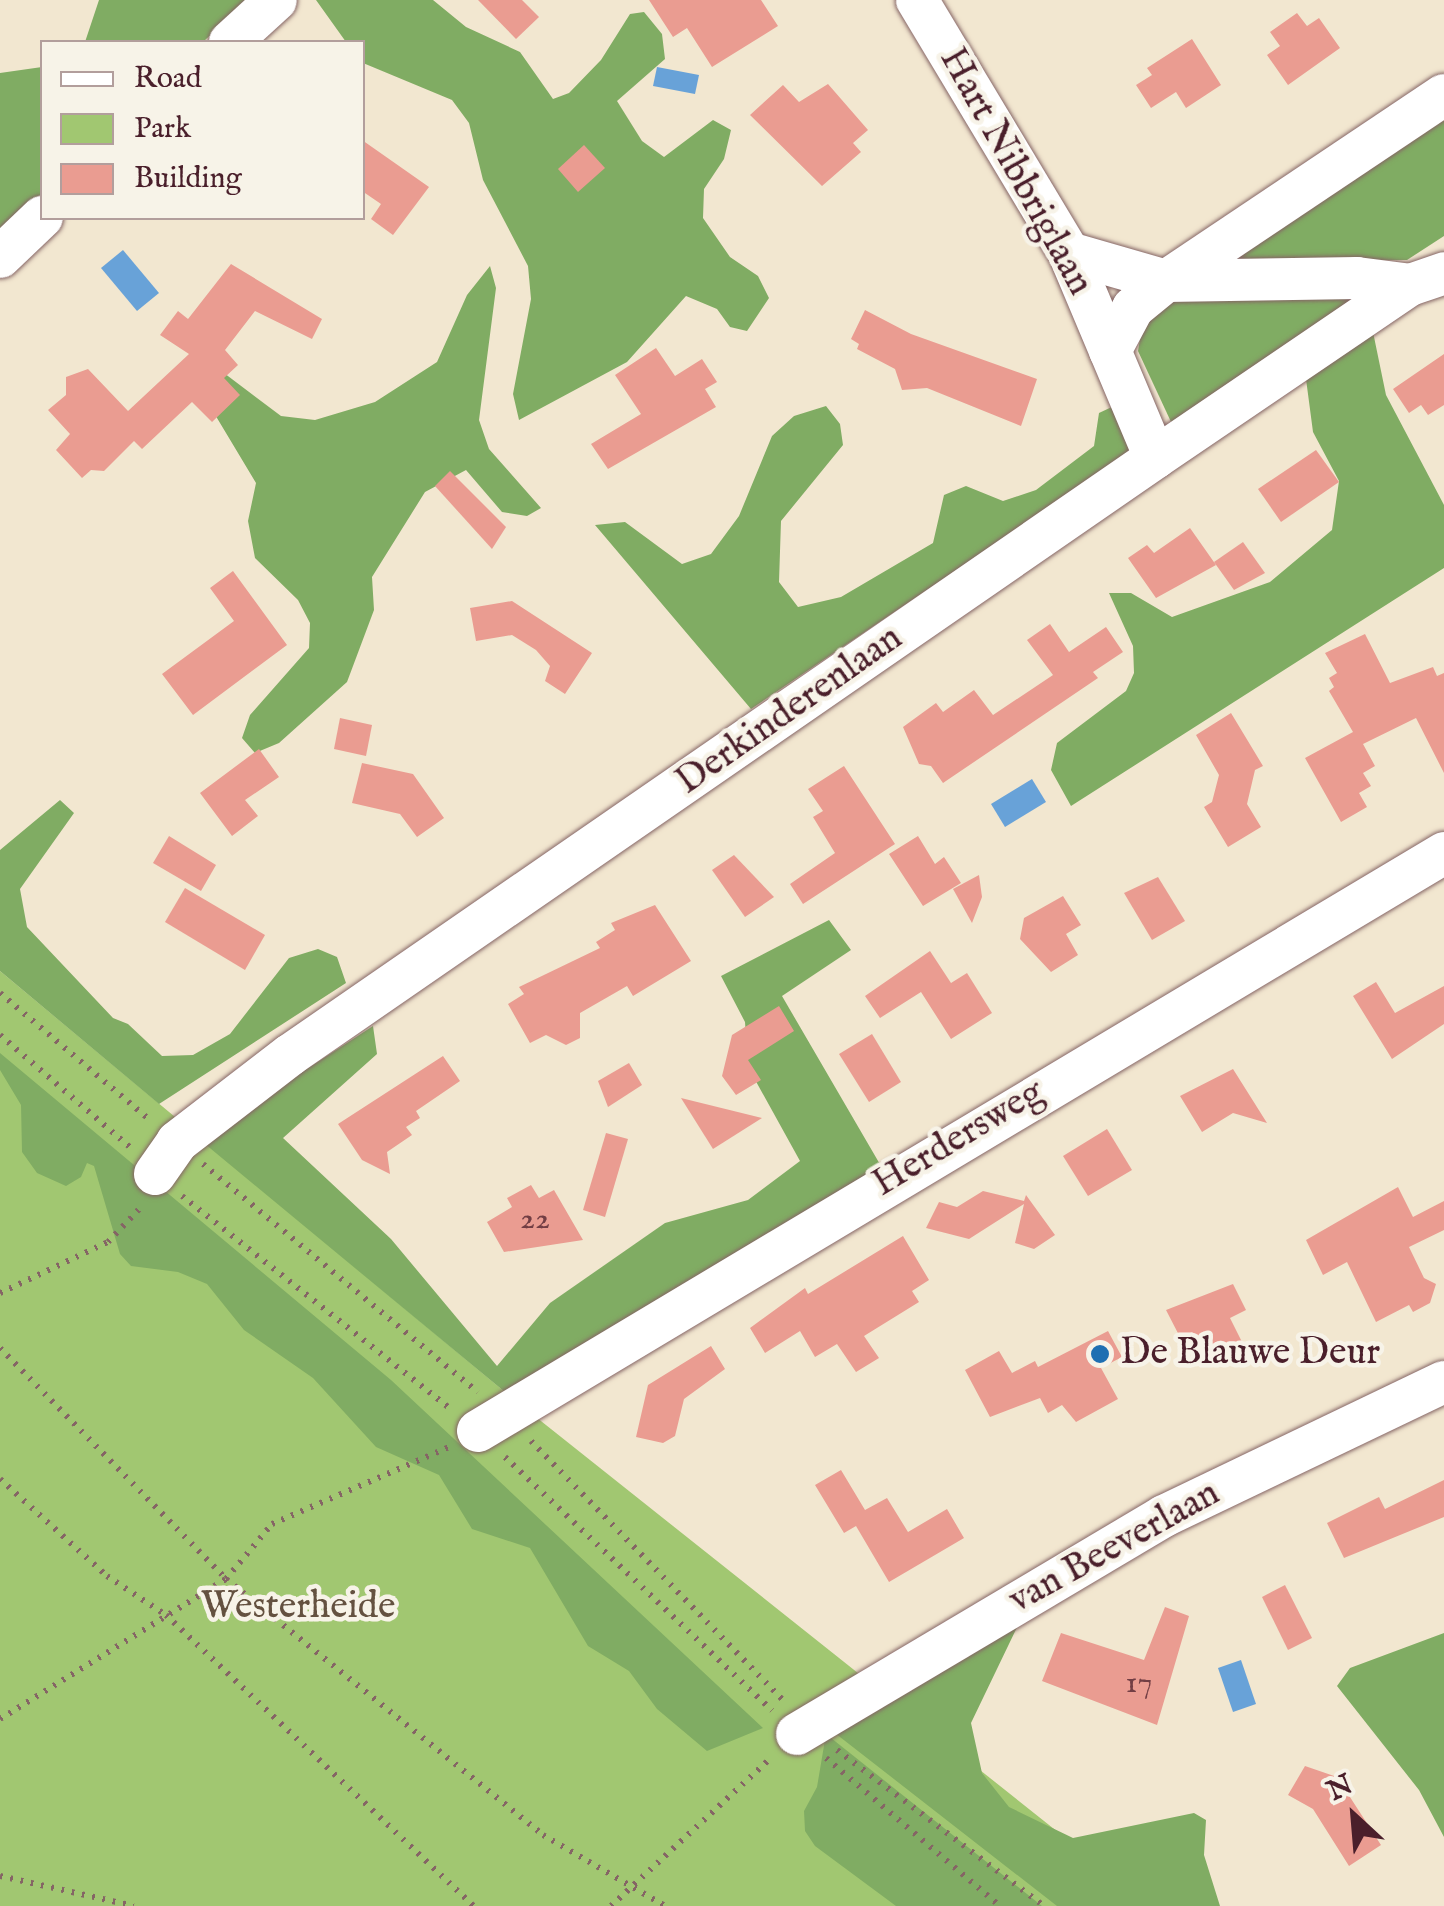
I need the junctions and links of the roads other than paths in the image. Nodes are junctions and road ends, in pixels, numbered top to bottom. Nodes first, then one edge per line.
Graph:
1 (276, 0) edge
2 (917, 0) edge
3 (232, 40) edge
4 (1444, 95) edge
5 (40, 219) edge
6 (1069, 253) junction
7 (0, 257) edge
8 (1427, 279) edge
9 (1166, 281) junction
10 (1110, 351) junction
11 (1155, 458) junction
12 (1444, 853) edge
13 (154, 1174) road end
14 (1444, 1382) edge
15 (478, 1431) road end
16 (797, 1734) road end

1 - 3 street
2 - 6 street, Hart Nibbriglaan
4 - 9 street
5 - 7 street
6 - 9 street
6 - 10 street, Hart Nibbriglaan
8 - 9 street
8 - 11 street, Derkinderenlaan
9 - 10 street
10 - 11 street, Hart Nibbriglaan
11 - 13 street, Derkinderenlaan
12 - 15 street, Herdersweg
14 - 16 street, van Beeverlaan

